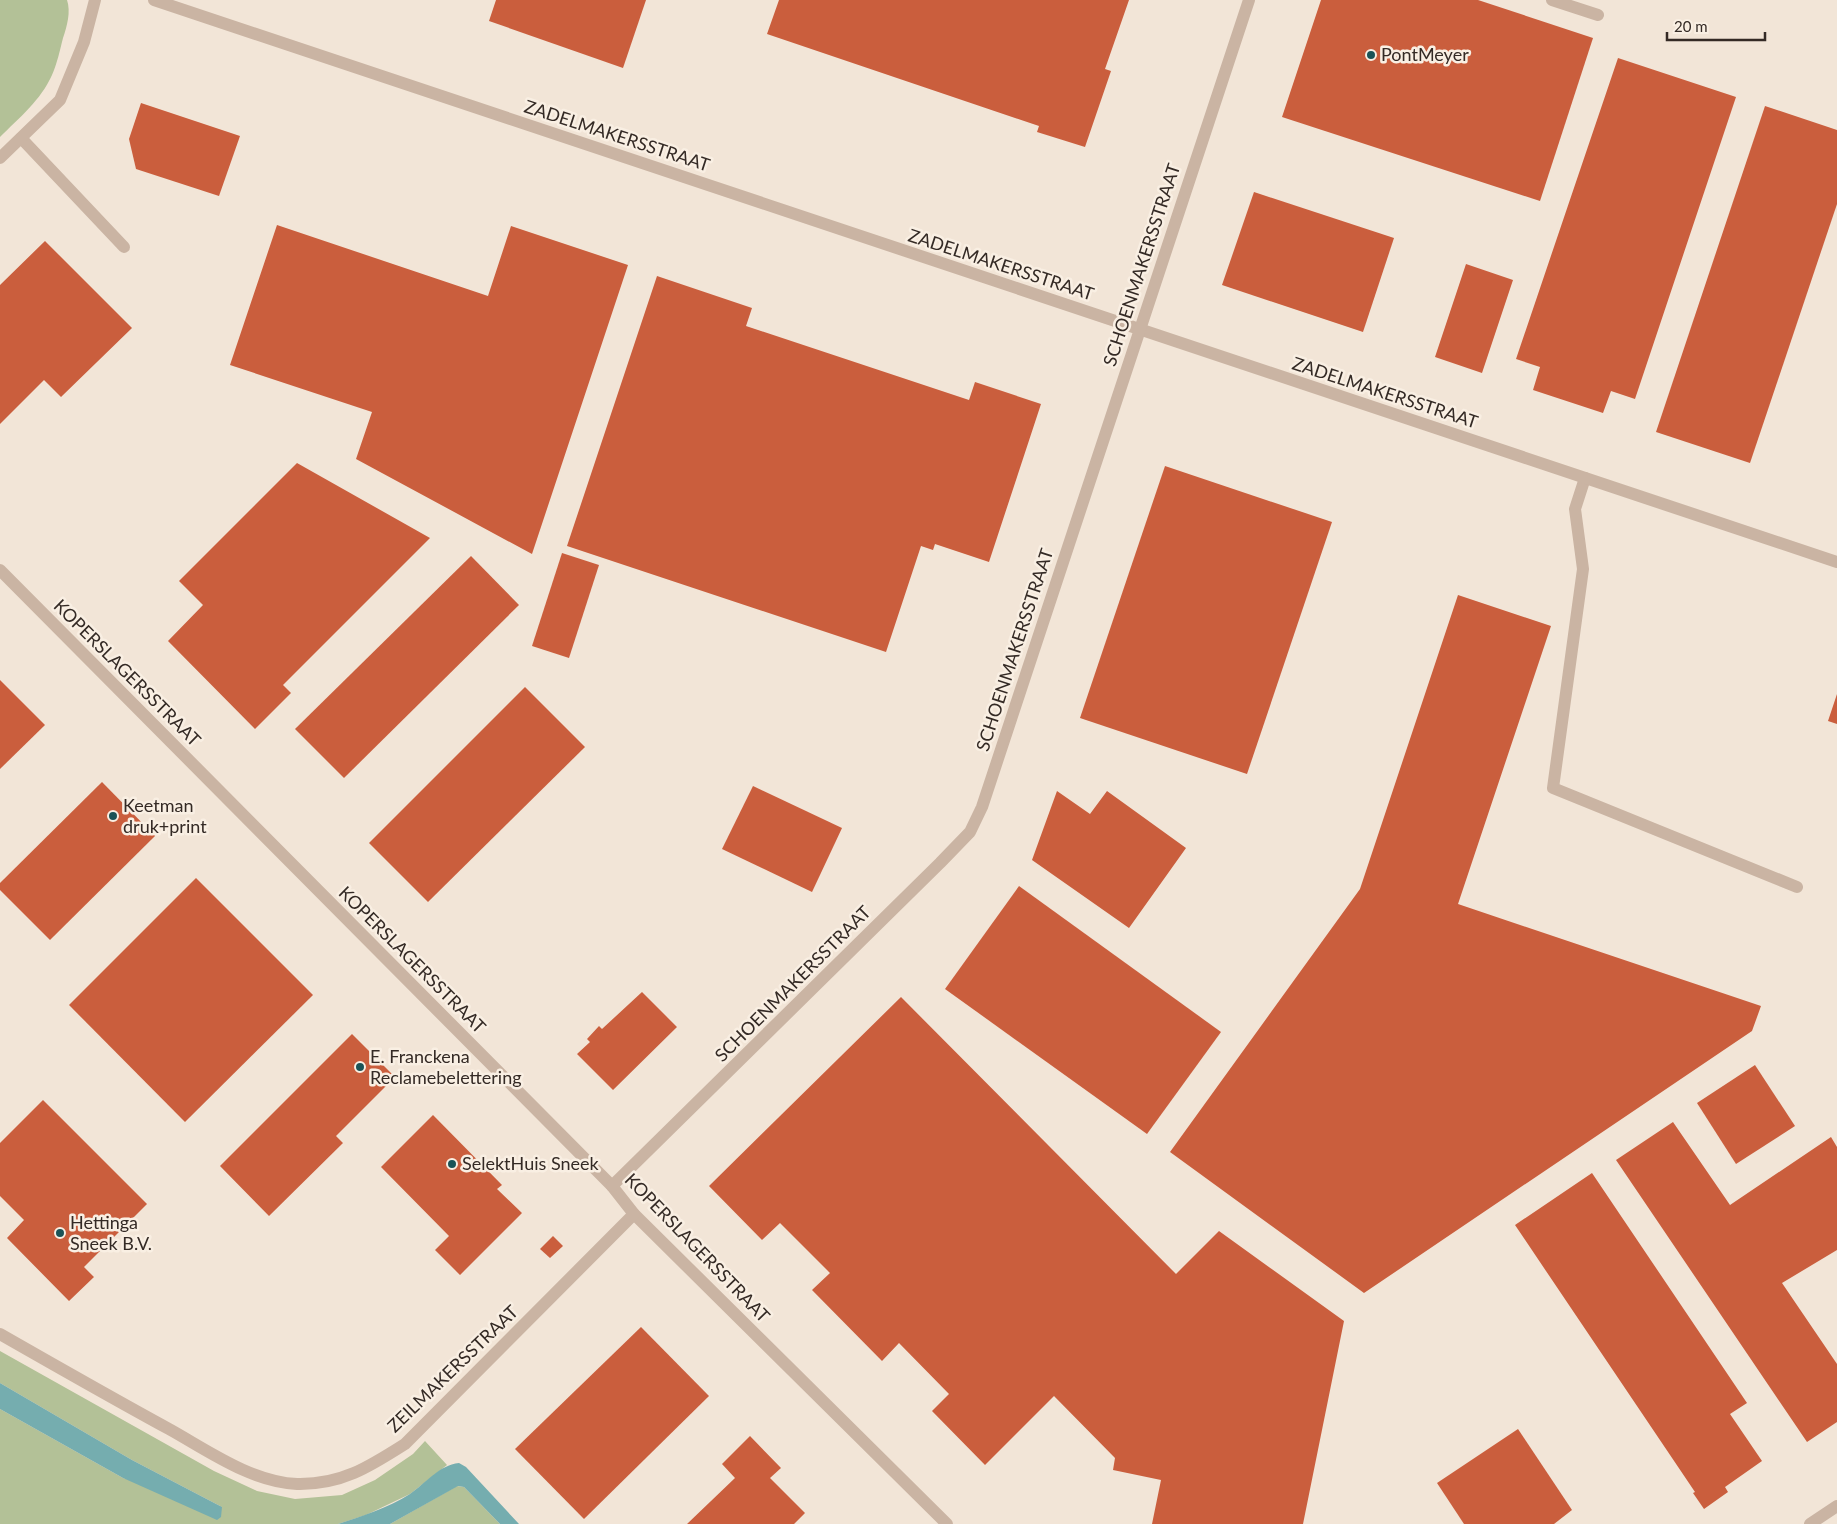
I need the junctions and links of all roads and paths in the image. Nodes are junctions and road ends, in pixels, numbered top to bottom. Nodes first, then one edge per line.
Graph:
1 (95, 0) edge
2 (154, 0) edge
3 (1249, 0) edge
4 (1552, 0) edge
5 (1598, 15) dead end
6 (21, 138) junction
7 (0, 158) edge
8 (124, 247) dead end
9 (1139, 329) junction
10 (1585, 478) junction
11 (1837, 562) edge
12 (0, 570) edge
13 (1797, 887) dead end
14 (612, 1186) junction
15 (634, 1214) junction
16 (0, 1334) edge
17 (1837, 1506) edge
18 (947, 1524) edge
19 (1810, 1524) edge

1 - 6 street
2 - 9 street, ZADELMAKERSSTRAAT
3 - 9 street, SCHOENMAKERSSTRAAT
4 - 5 street
6 - 7 street
6 - 8 street
9 - 10 street, ZADELMAKERSSTRAAT
9 - 14 street, SCHOENMAKERSSTRAAT
10 - 11 street, ZADELMAKERSSTRAAT
10 - 13 street
12 - 14 street, KOPERSLAGERSSTRAAT
14 - 15 street, KOPERSLAGERSSTRAAT
15 - 16 street, ZEILMAKERSSTRAAT
15 - 18 street, KOPERSLAGERSSTRAAT
17 - 19 street

